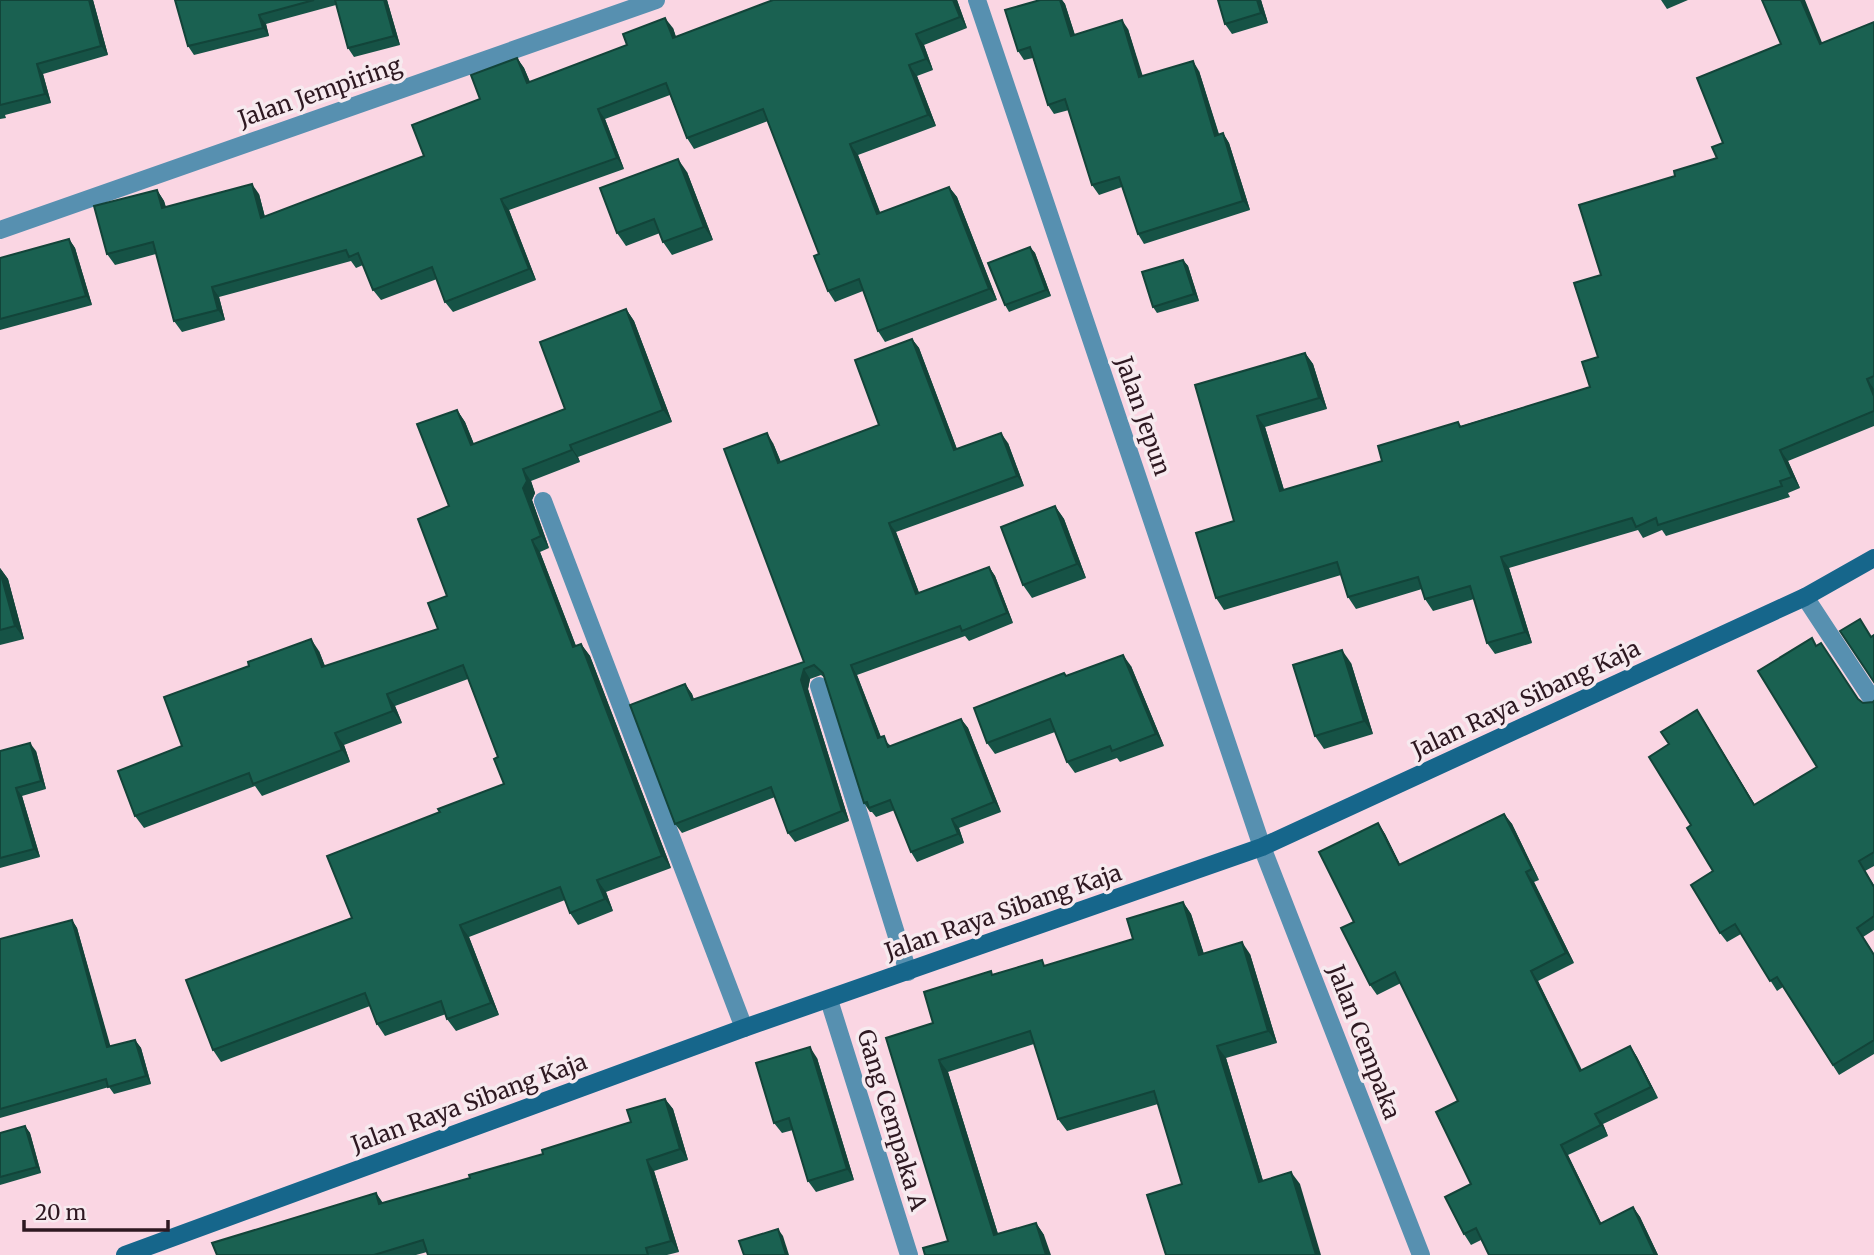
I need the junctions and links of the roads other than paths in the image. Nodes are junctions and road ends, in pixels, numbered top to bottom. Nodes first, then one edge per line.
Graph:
1 (656, 0) edge
2 (977, 0) edge
3 (0, 230) edge
4 (543, 501) dead end
5 (1874, 558) edge
6 (1805, 597) junction
7 (819, 686) edge
8 (1874, 702) edge
9 (1262, 847) junction
10 (908, 972) junction
11 (829, 1000) junction
12 (744, 1028) junction
13 (125, 1255) edge
14 (909, 1255) edge
15 (1421, 1255) edge

1 - 3 street, Jalan Jempiring
2 - 9 street, Jalan Jepun
4 - 12 street
5 - 6 main road, Jalan Raya Sibang Kaja
6 - 8 street
6 - 9 main road, Jalan Raya Sibang Kaja
7 - 10 street
9 - 10 main road, Jalan Raya Sibang Kaja
9 - 15 street, Jalan Cempaka
10 - 11 main road, Jalan Raya Sibang Kaja
11 - 12 main road, Jalan Raya Sibang Kaja
11 - 14 street, Gang Cempaka A
12 - 13 main road, Jalan Raya Sibang Kaja

